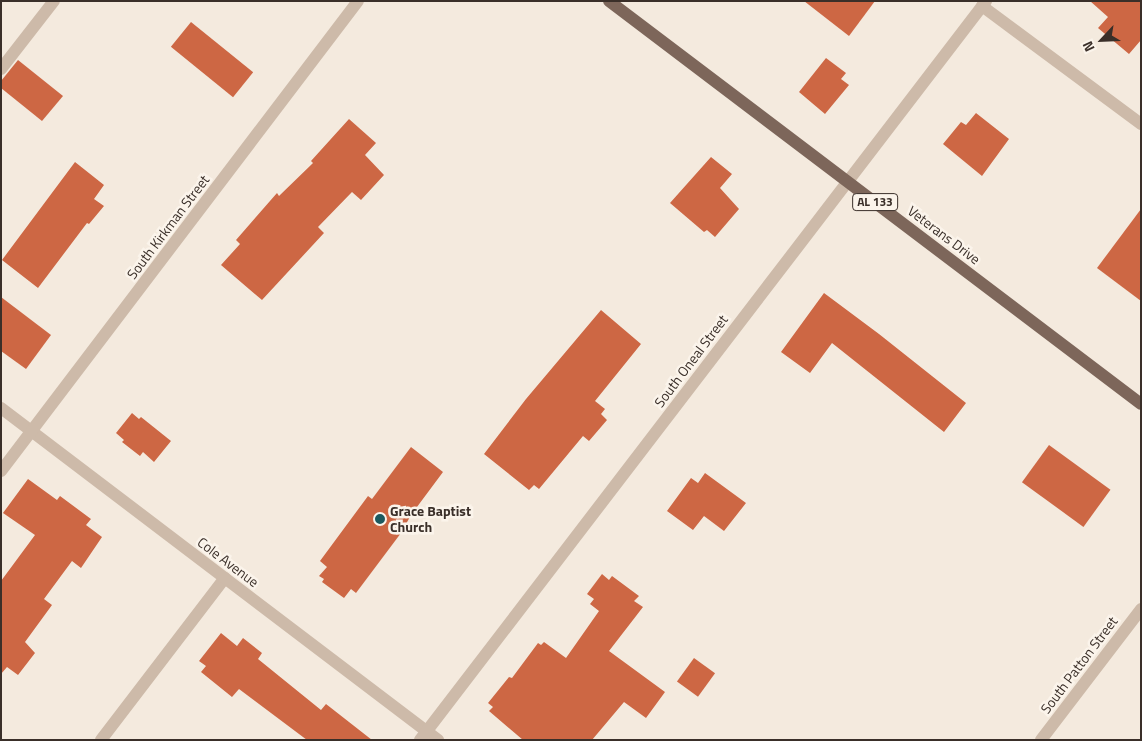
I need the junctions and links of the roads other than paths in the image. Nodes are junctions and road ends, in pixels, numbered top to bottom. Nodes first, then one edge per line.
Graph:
1 (54, 1) edge
2 (358, 1) edge
3 (609, 1) edge
4 (984, 4) edge
5 (1, 69) edge
6 (1141, 124) edge
7 (848, 181) junction
8 (1141, 404) edge
9 (1, 408) edge
10 (32, 431) junction
11 (1, 471) edge
12 (224, 578) junction
13 (1141, 609) edge
14 (423, 735) edge
15 (101, 740) edge
16 (438, 740) edge
17 (1041, 740) edge

1 - 5 street
2 - 10 street, South Kirkman Street
3 - 7 main road, Veterans Drive / AL 133
4 - 6 street
4 - 7 street, South Oneal Street
7 - 8 main road, Veterans Drive / AL 133
7 - 14 street, South Oneal Street
9 - 10 street, Cole Avenue
10 - 11 street, South Kirkman Street
10 - 12 street, Cole Avenue
12 - 14 street, Cole Avenue
12 - 15 street
13 - 17 street, South Patton Street
14 - 16 street, Cole Avenue

